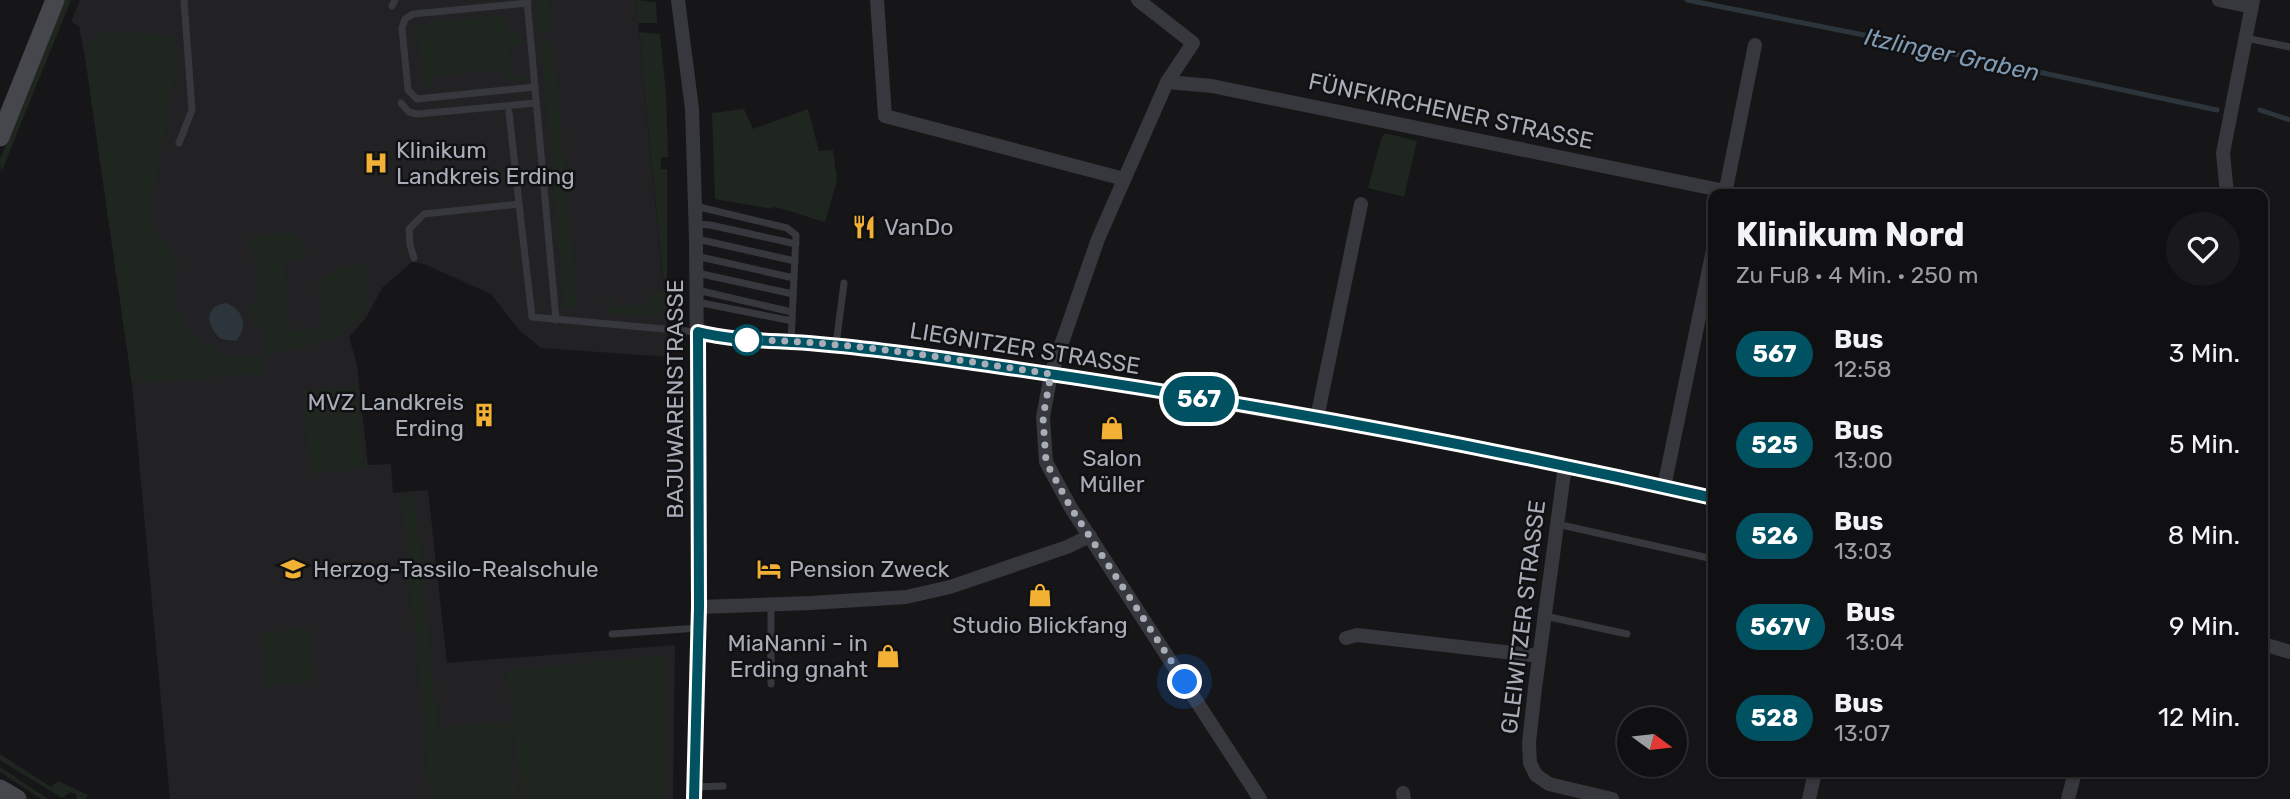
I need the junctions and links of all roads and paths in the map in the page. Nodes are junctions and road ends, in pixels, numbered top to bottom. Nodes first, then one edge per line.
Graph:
1 (55, 0) edge
2 (184, 0) edge
3 (678, 0) edge
4 (877, 0) edge
5 (1138, 0) edge
6 (2220, 0) edge
7 (528, 1) edge
8 (2252, 4) edge
9 (2246, 38) junction
10 (1755, 44) dead end
11 (2290, 47) edge
12 (1167, 82) junction
13 (535, 87) junction
14 (401, 103) dead end
15 (536, 103) junction
16 (509, 112) dead end
17 (0, 137) edge
18 (178, 143) dead end
19 (1124, 179) junction
20 (1708, 189) edge
21 (1726, 189) edge
22 (2226, 189) edge
23 (519, 204) junction
24 (1361, 204) dead end
25 (695, 206) junction
26 (696, 224) junction
27 (696, 239) junction
28 (796, 244) junction
29 (696, 257) junction
30 (414, 258) dead end
31 (795, 261) junction
32 (697, 273) junction
33 (1708, 274) edge
34 (794, 278) junction
35 (844, 283) dead end
36 (793, 294) junction
37 (697, 296) junction
38 (792, 312) junction
39 (556, 320) junction
40 (792, 321) junction
41 (698, 332) junction
42 (791, 342) junction
43 (836, 345) junction
44 (1051, 374) junction
45 (1317, 418) junction
46 (1566, 466) junction
47 (1664, 487) junction
48 (1708, 497) edge
49 (1558, 524) junction
50 (1090, 536) junction
51 (1708, 558) edge
52 (771, 605) junction
53 (699, 607) junction
54 (1545, 616) junction
55 (699, 628) junction
56 (612, 634) dead end
57 (1627, 634) dead end
58 (1346, 638) dead end
59 (2268, 645) edge
60 (2290, 652) edge
61 (1539, 656) junction
62 (771, 684) dead end
63 (1814, 777) edge
64 (2074, 777) edge
65 (723, 786) dead end
66 (0, 789) edge
67 (694, 793) edge
68 (17, 799) edge
69 (1260, 799) edge
70 (1612, 799) edge
71 (1809, 799) edge
72 (2068, 799) edge

1 - 17 street
2 - 18 lane
3 - 25 street, BAJUWARENSTRASSE
4 - 19 street
5 - 12 street
6 - 8 street
7 - 13 lane
7 - 13 lane
8 - 9 street
9 - 11 lane
9 - 22 street
10 - 21 street
12 - 19 street
12 - 20 street, FÜNFKIRCHENER STRASSE
13 - 15 lane
14 - 15 lane
15 - 39 lane
16 - 23 lane
19 - 44 street
23 - 30 lane
23 - 39 lane
24 - 45 street
25 - 26 street, BAJUWARENSTRASSE
25 - 28 lane
26 - 27 street, BAJUWARENSTRASSE
26 - 28 lane
27 - 29 street, BAJUWARENSTRASSE
27 - 31 lane
28 - 31 lane
29 - 32 street, BAJUWARENSTRASSE
29 - 34 lane
31 - 34 lane
32 - 36 lane
32 - 37 street, BAJUWARENSTRASSE
33 - 47 street
34 - 36 lane
35 - 43 lane
36 - 38 lane
37 - 38 lane
37 - 40 lane
37 - 41 street, BAJUWARENSTRASSE
38 - 40 lane
39 - 41 lane
40 - 42 lane
41 - 42 street, LIEGNITZER STRASSE
41 - 53 street, BAJUWARENSTRASSE
42 - 43 street, LIEGNITZER STRASSE
43 - 44 street, LIEGNITZER STRASSE
44 - 45 street, LIEGNITZER STRASSE
44 - 50 street
45 - 46 street, LIEGNITZER STRASSE
46 - 47 street, LIEGNITZER STRASSE
46 - 49 street, GLEIWITZER STRASSE
47 - 48 street, LIEGNITZER STRASSE
49 - 51 lane
49 - 54 street, GLEIWITZER STRASSE
50 - 52 street
50 - 69 street
52 - 53 street
52 - 62 lane
53 - 55 street, BAJUWARENSTRASSE
54 - 57 lane
54 - 61 street, GLEIWITZER STRASSE
55 - 56 lane
55 - 67 street, BAJUWARENSTRASSE
58 - 61 street
59 - 60 street
61 - 70 street, GLEIWITZER STRASSE
63 - 71 street
64 - 72 street
65 - 67 lane
66 - 68 street

